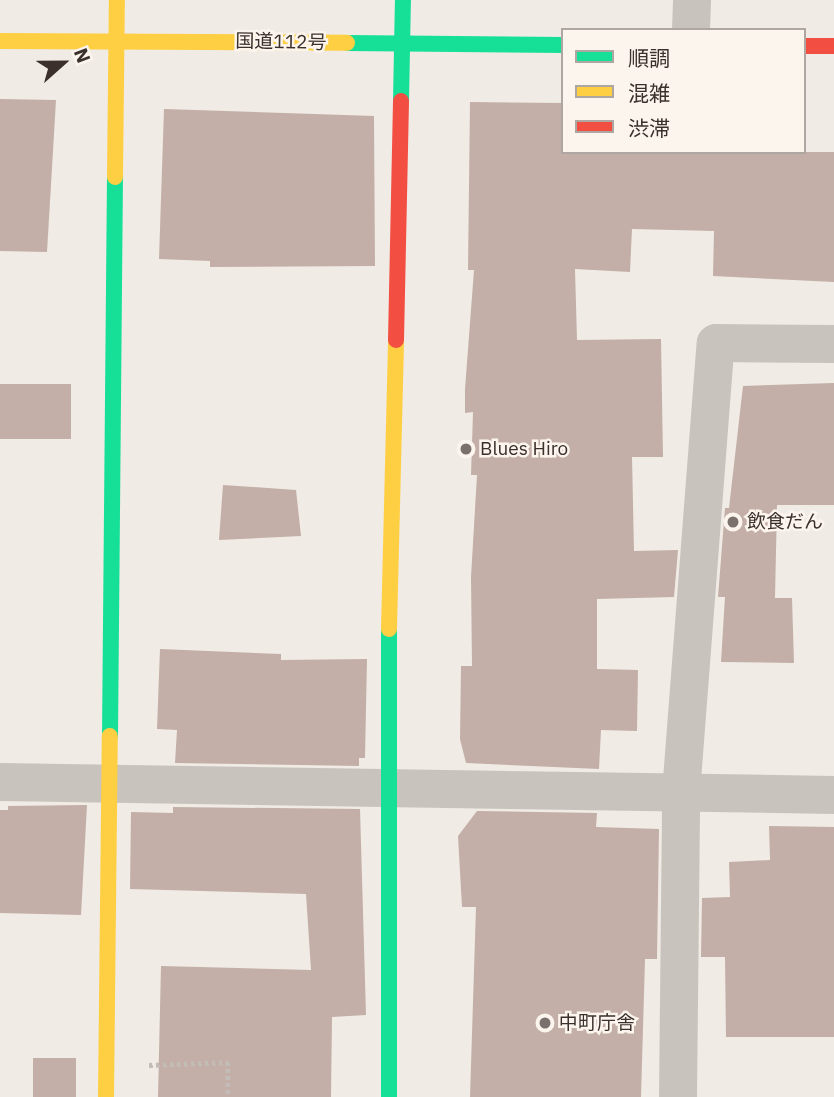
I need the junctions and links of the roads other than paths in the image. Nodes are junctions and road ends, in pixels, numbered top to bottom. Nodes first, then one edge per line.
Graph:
1 (117, 0) edge
2 (403, 0) edge
3 (692, 0) edge
4 (691, 28) edge
5 (117, 40) junction
6 (0, 41) edge
7 (402, 44) junction
8 (561, 44) edge
9 (806, 46) edge
10 (834, 46) edge
11 (834, 345) edge
12 (0, 782) edge
13 (109, 784) junction
14 (386, 788) junction
15 (681, 793) junction
16 (834, 795) edge
17 (106, 1097) edge
18 (389, 1097) edge
19 (678, 1097) edge

1 - 5 main road
2 - 7 main road
3 - 4 street
5 - 6 main road, 国道112号
5 - 7 main road, 国道112号
5 - 13 main road
7 - 8 main road, 国道112号
7 - 14 main road
9 - 10 main road
11 - 15 street
12 - 13 street
13 - 14 street
13 - 17 main road
14 - 15 street
14 - 18 main road
15 - 16 street
15 - 19 street

